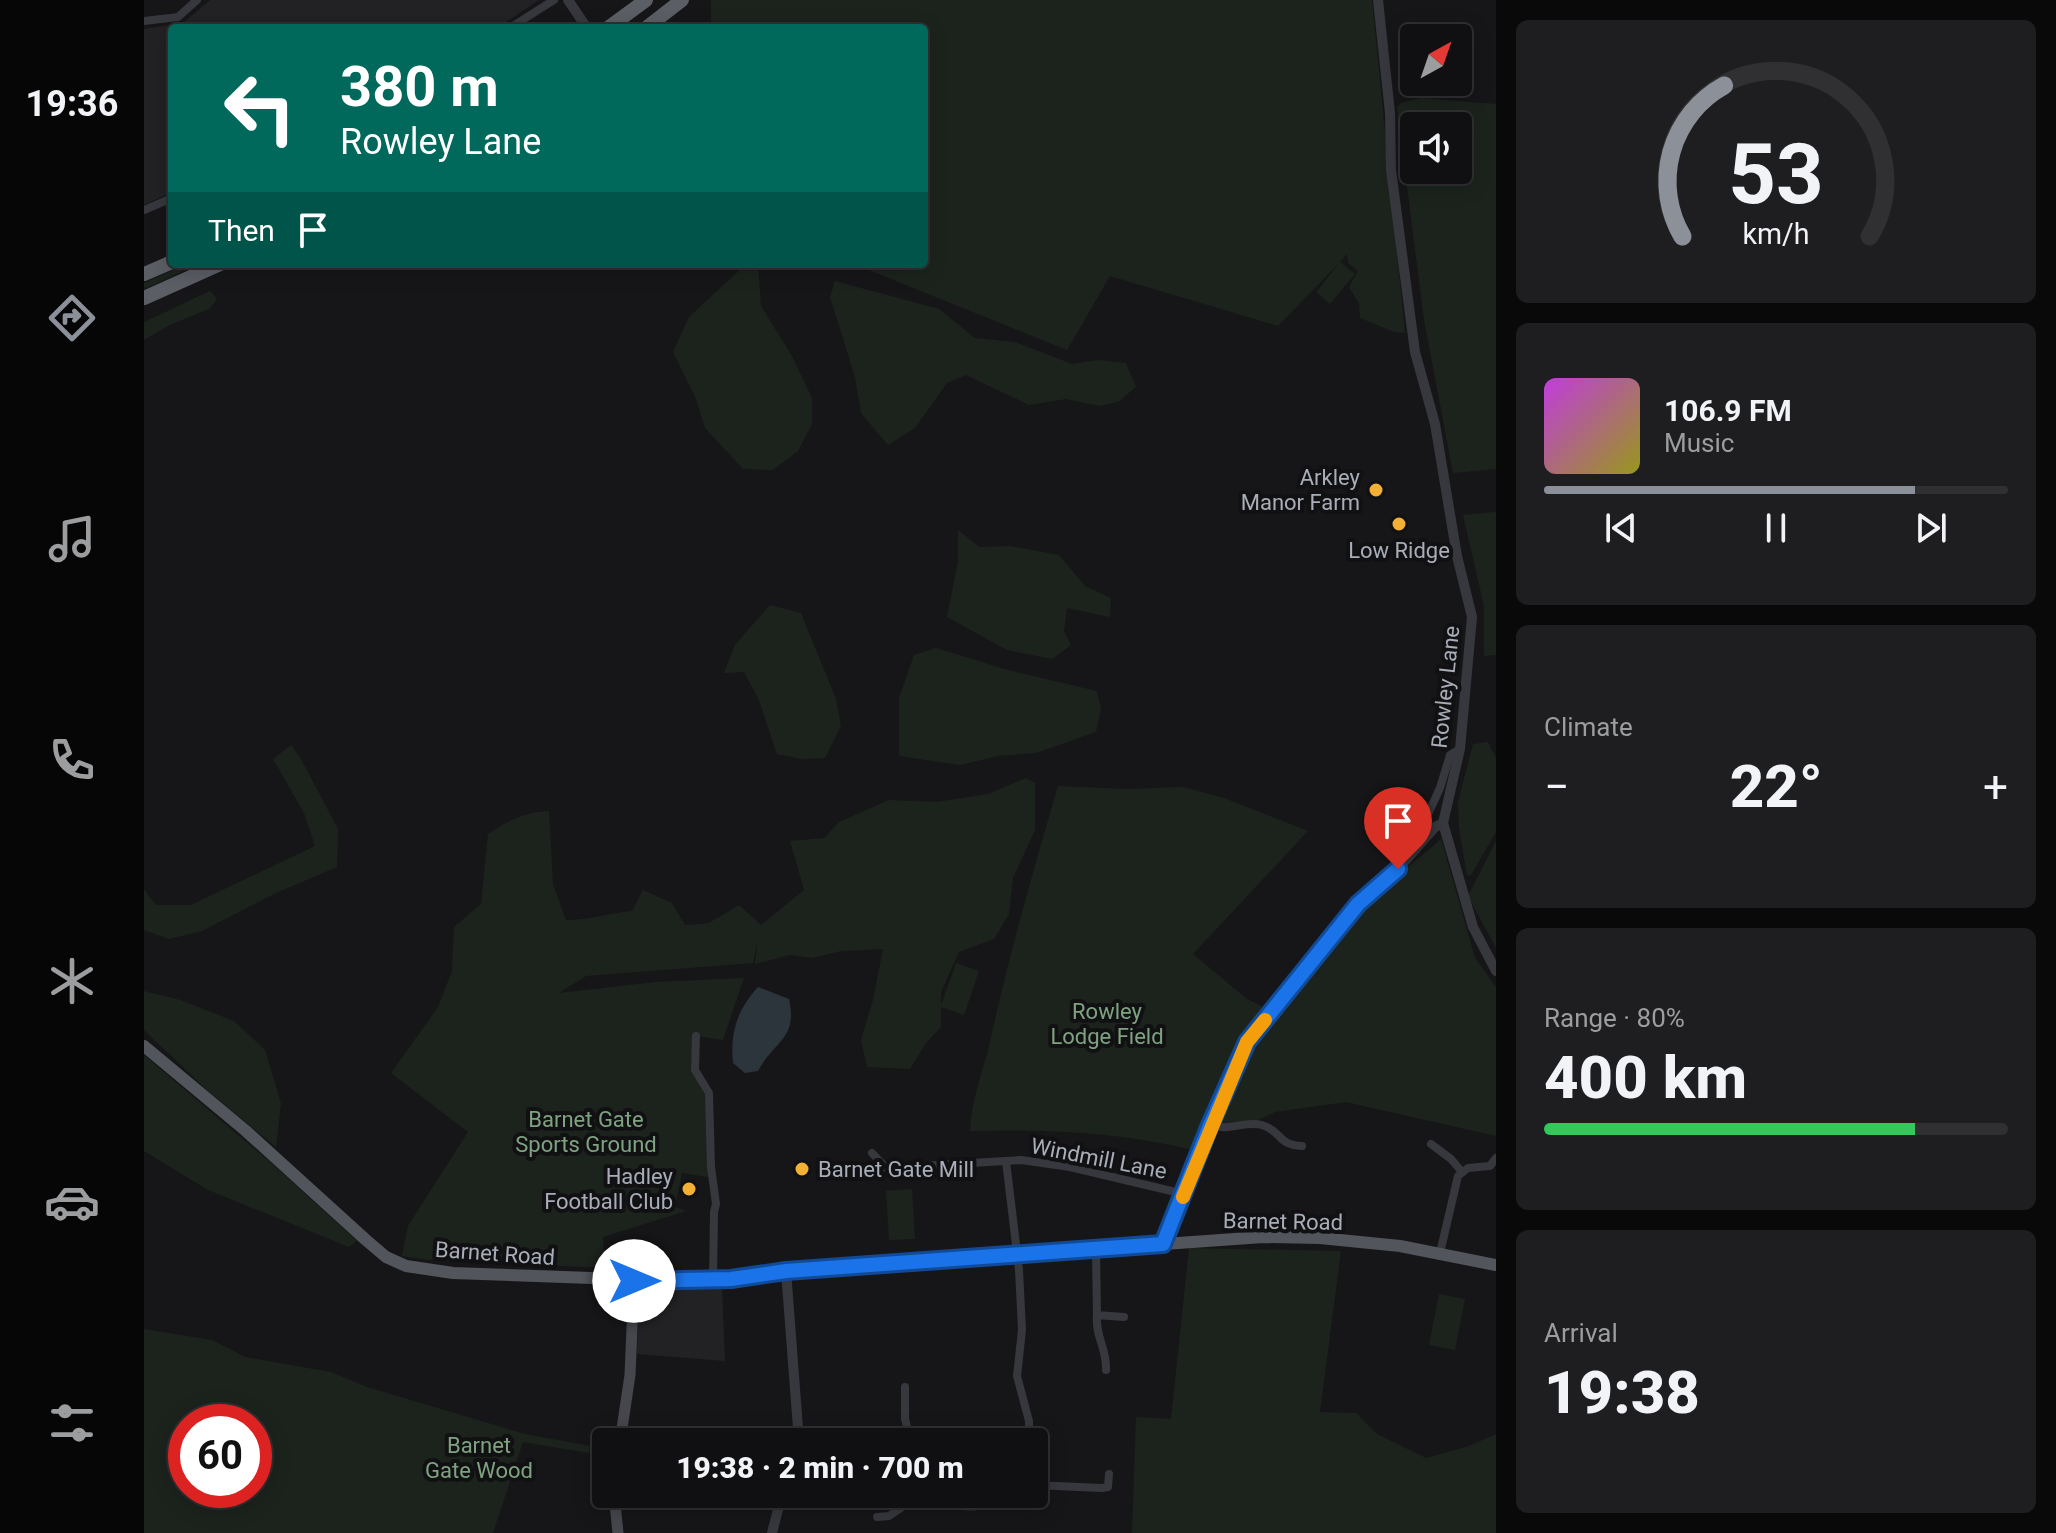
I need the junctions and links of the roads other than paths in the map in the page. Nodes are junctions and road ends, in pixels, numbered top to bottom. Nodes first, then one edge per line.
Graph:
1 (197, 0) edge
2 (554, 0) edge
3 (568, 0) edge
4 (646, 0) edge
5 (682, 0) edge
6 (1378, 0) edge
7 (144, 21) edge
8 (516, 24) edge
9 (584, 24) edge
10 (613, 24) edge
11 (651, 24) edge
12 (168, 200) edge
13 (144, 210) edge
14 (168, 264) edge
15 (211, 268) edge
16 (144, 274) edge
17 (144, 298) edge
18 (1460, 749) junction
19 (1429, 812) dead end
20 (1443, 823) junction
21 (1496, 971) edge
22 (696, 1036) dead end
23 (144, 1046) edge
24 (1210, 1125) junction
25 (1431, 1144) dead end
26 (1302, 1146) dead end
27 (872, 1153) dead end
28 (1496, 1158) edge
29 (1006, 1161) junction
30 (1462, 1172) junction
31 (1184, 1194) junction
32 (1163, 1244) junction
33 (1096, 1249) junction
34 (1440, 1253) junction
35 (1017, 1254) junction
36 (1496, 1265) edge
37 (786, 1271) junction
38 (713, 1280) junction
39 (634, 1281) junction
40 (1097, 1315) junction
41 (1124, 1317) dead end
42 (1106, 1370) dead end
43 (905, 1387) dead end
44 (918, 1401) dead end
45 (905, 1402) junction
46 (622, 1428) edge
47 (798, 1428) edge
48 (907, 1428) edge
49 (1029, 1428) edge
50 (1109, 1474) dead end
51 (1048, 1486) edge
52 (615, 1508) edge
53 (778, 1508) edge
54 (899, 1508) edge
55 (877, 1517) dead end
56 (618, 1533) edge
57 (772, 1533) edge

1 - 7 street
2 - 8 street
3 - 9 street
4 - 10 highway
5 - 11 highway
6 - 18 street, Rowley Lane
12 - 13 street
14 - 16 highway
15 - 17 highway
18 - 19 street
18 - 20 street, Rowley Lane
20 - 21 street
20 - 24 street
22 - 38 street
23 - 39 main road, Barnet Road
24 - 26 street
24 - 31 street
25 - 30 street
27 - 29 street, Windmill Lane
28 - 30 street
29 - 31 street, Windmill Lane
29 - 35 street, Windmill Lane
30 - 34 street
31 - 32 street
32 - 33 main road, Barnet Road
32 - 34 main road, Barnet Road
33 - 35 main road, Barnet Road
33 - 40 street
34 - 36 main road, Barnet Road
35 - 37 main road, Barnet Road
35 - 49 street, Windmill Lane
37 - 38 main road, Barnet Road
37 - 47 street
38 - 39 main road, Barnet Road
39 - 46 main road
40 - 41 street
40 - 42 street
43 - 45 street
44 - 45 street
45 - 48 street
50 - 51 street
52 - 56 main road
53 - 57 street
54 - 55 street

